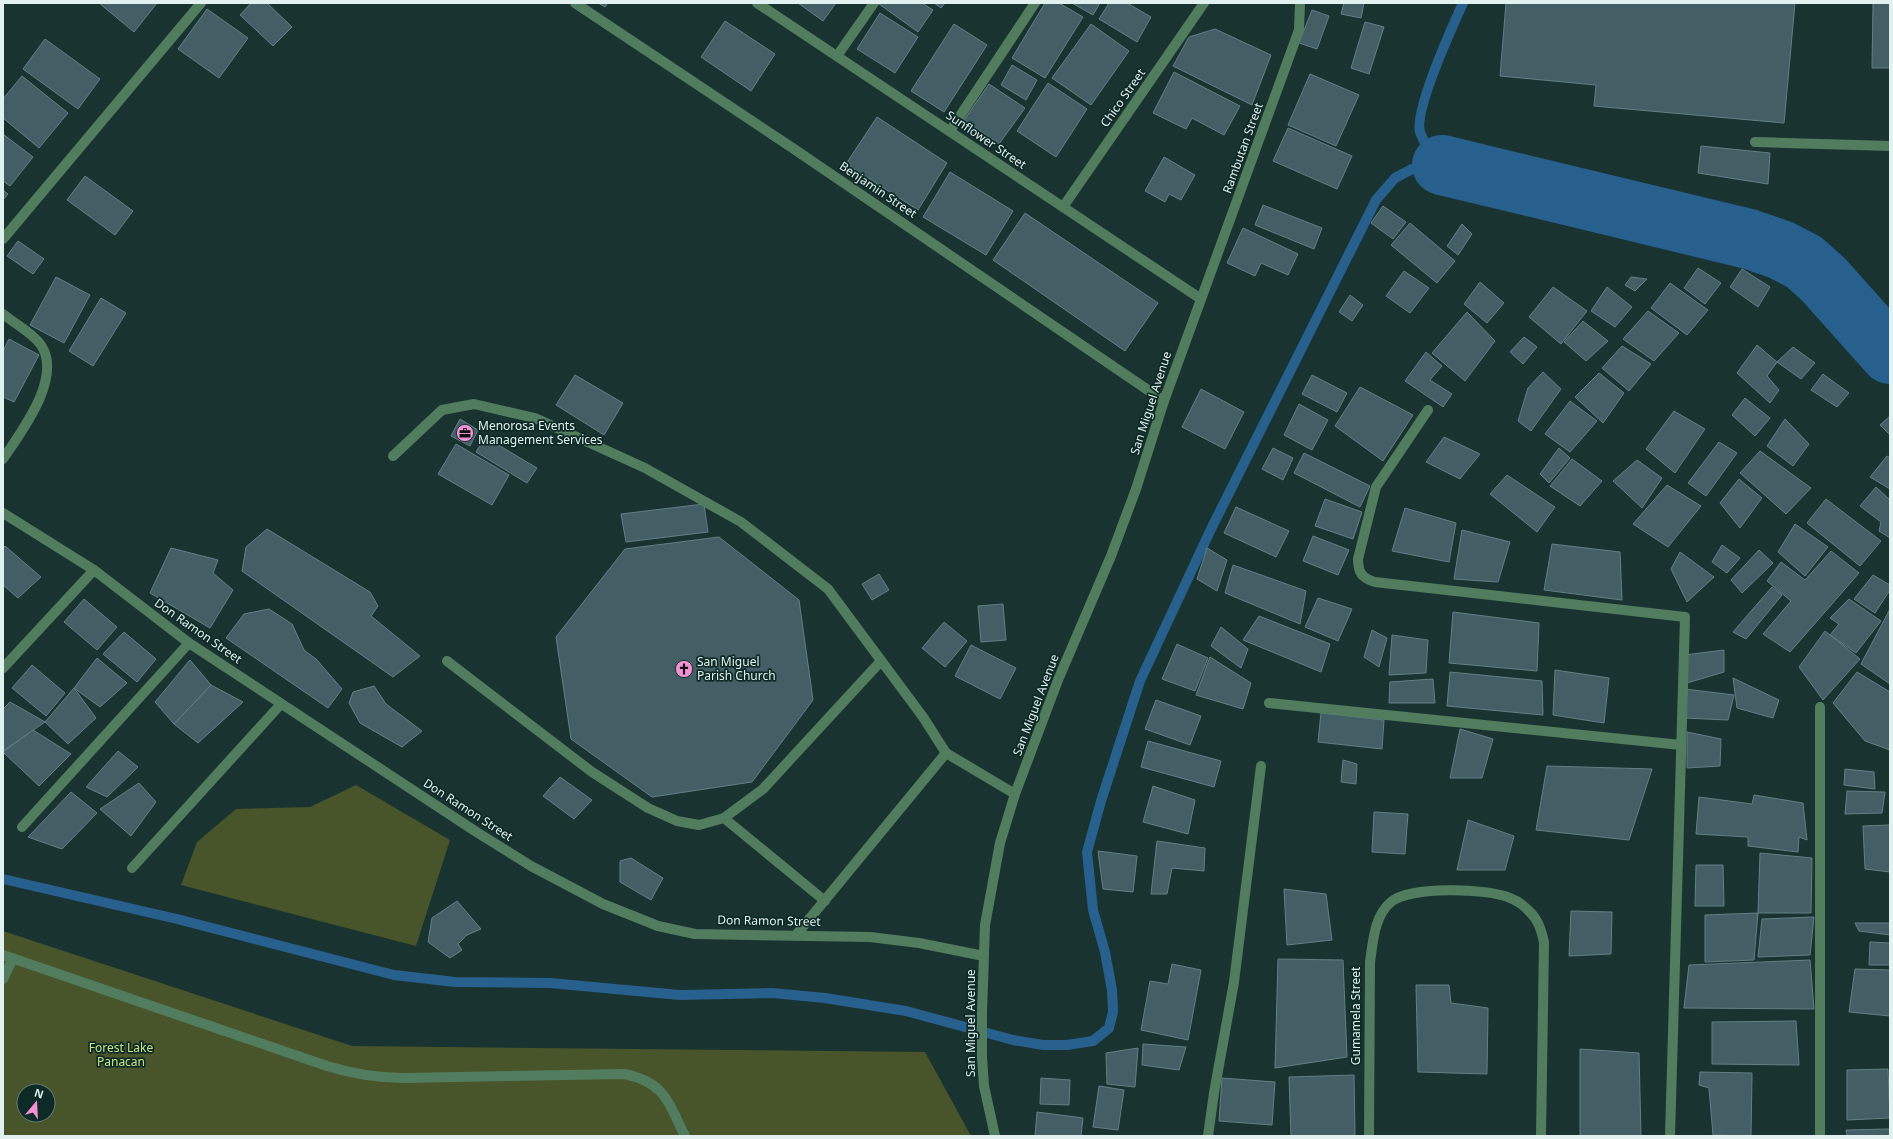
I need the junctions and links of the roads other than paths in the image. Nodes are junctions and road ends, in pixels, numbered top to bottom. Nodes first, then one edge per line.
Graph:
1 (201, 3) edge
2 (575, 3) edge
3 (757, 3) edge
4 (874, 3) edge
5 (1035, 3) edge
6 (1204, 3) edge
7 (1300, 3) edge
8 (837, 56) junction
9 (950, 131) junction
10 (1755, 142) dead end
11 (1890, 146) edge
12 (1063, 207) junction
13 (3, 239) edge
14 (1201, 299) junction
15 (3, 314) edge
16 (1164, 401) junction
17 (1428, 410) dead end
18 (393, 456) dead end
19 (3, 459) edge
20 (4, 515) edge
21 (94, 570) junction
22 (189, 643) junction
23 (447, 661) dead end
24 (881, 661) junction
25 (3, 668) edge
26 (1269, 703) dead end
27 (281, 704) junction
28 (1820, 707) dead end
29 (1680, 745) junction
30 (946, 753) junction
31 (1261, 766) dead end
32 (1015, 794) junction
33 (724, 818) junction
34 (22, 827) dead end
35 (132, 868) dead end
36 (825, 901) junction
37 (797, 934) junction
38 (984, 956) junction
39 (8, 957) edge
40 (3, 979) edge
41 (685, 1136) edge
42 (995, 1136) edge
43 (1208, 1136) edge
44 (1369, 1136) edge
45 (1541, 1136) edge
46 (1670, 1136) edge
47 (1820, 1136) edge

1 - 13 street
2 - 16 street, Benjamin Street
3 - 8 street, Sunflower Street
4 - 8 street
5 - 9 street
6 - 12 street, Chico Street
7 - 14 street, Rambutan Street
8 - 9 street, Sunflower Street
9 - 12 street, Sunflower Street
10 - 11 street
12 - 14 street, Sunflower Street
14 - 16 street, San Miguel Avenue
15 - 19 street
16 - 32 street, San Miguel Avenue
17 - 29 street
18 - 24 street
20 - 21 street, Don Ramon Street
21 - 22 street, Don Ramon Street
21 - 25 street
22 - 27 street, Don Ramon Street
22 - 34 street
23 - 33 street
24 - 30 street
24 - 33 street
26 - 29 street
27 - 35 street
27 - 37 street, Don Ramon Street
28 - 47 street
29 - 46 street
30 - 32 street
30 - 36 street
31 - 43 street
32 - 38 street, San Miguel Avenue
33 - 36 street
36 - 37 street
37 - 38 street, Don Ramon Street
38 - 42 street, San Miguel Avenue
39 - 40 street
39 - 41 street
44 - 45 street, Gumamela Street

